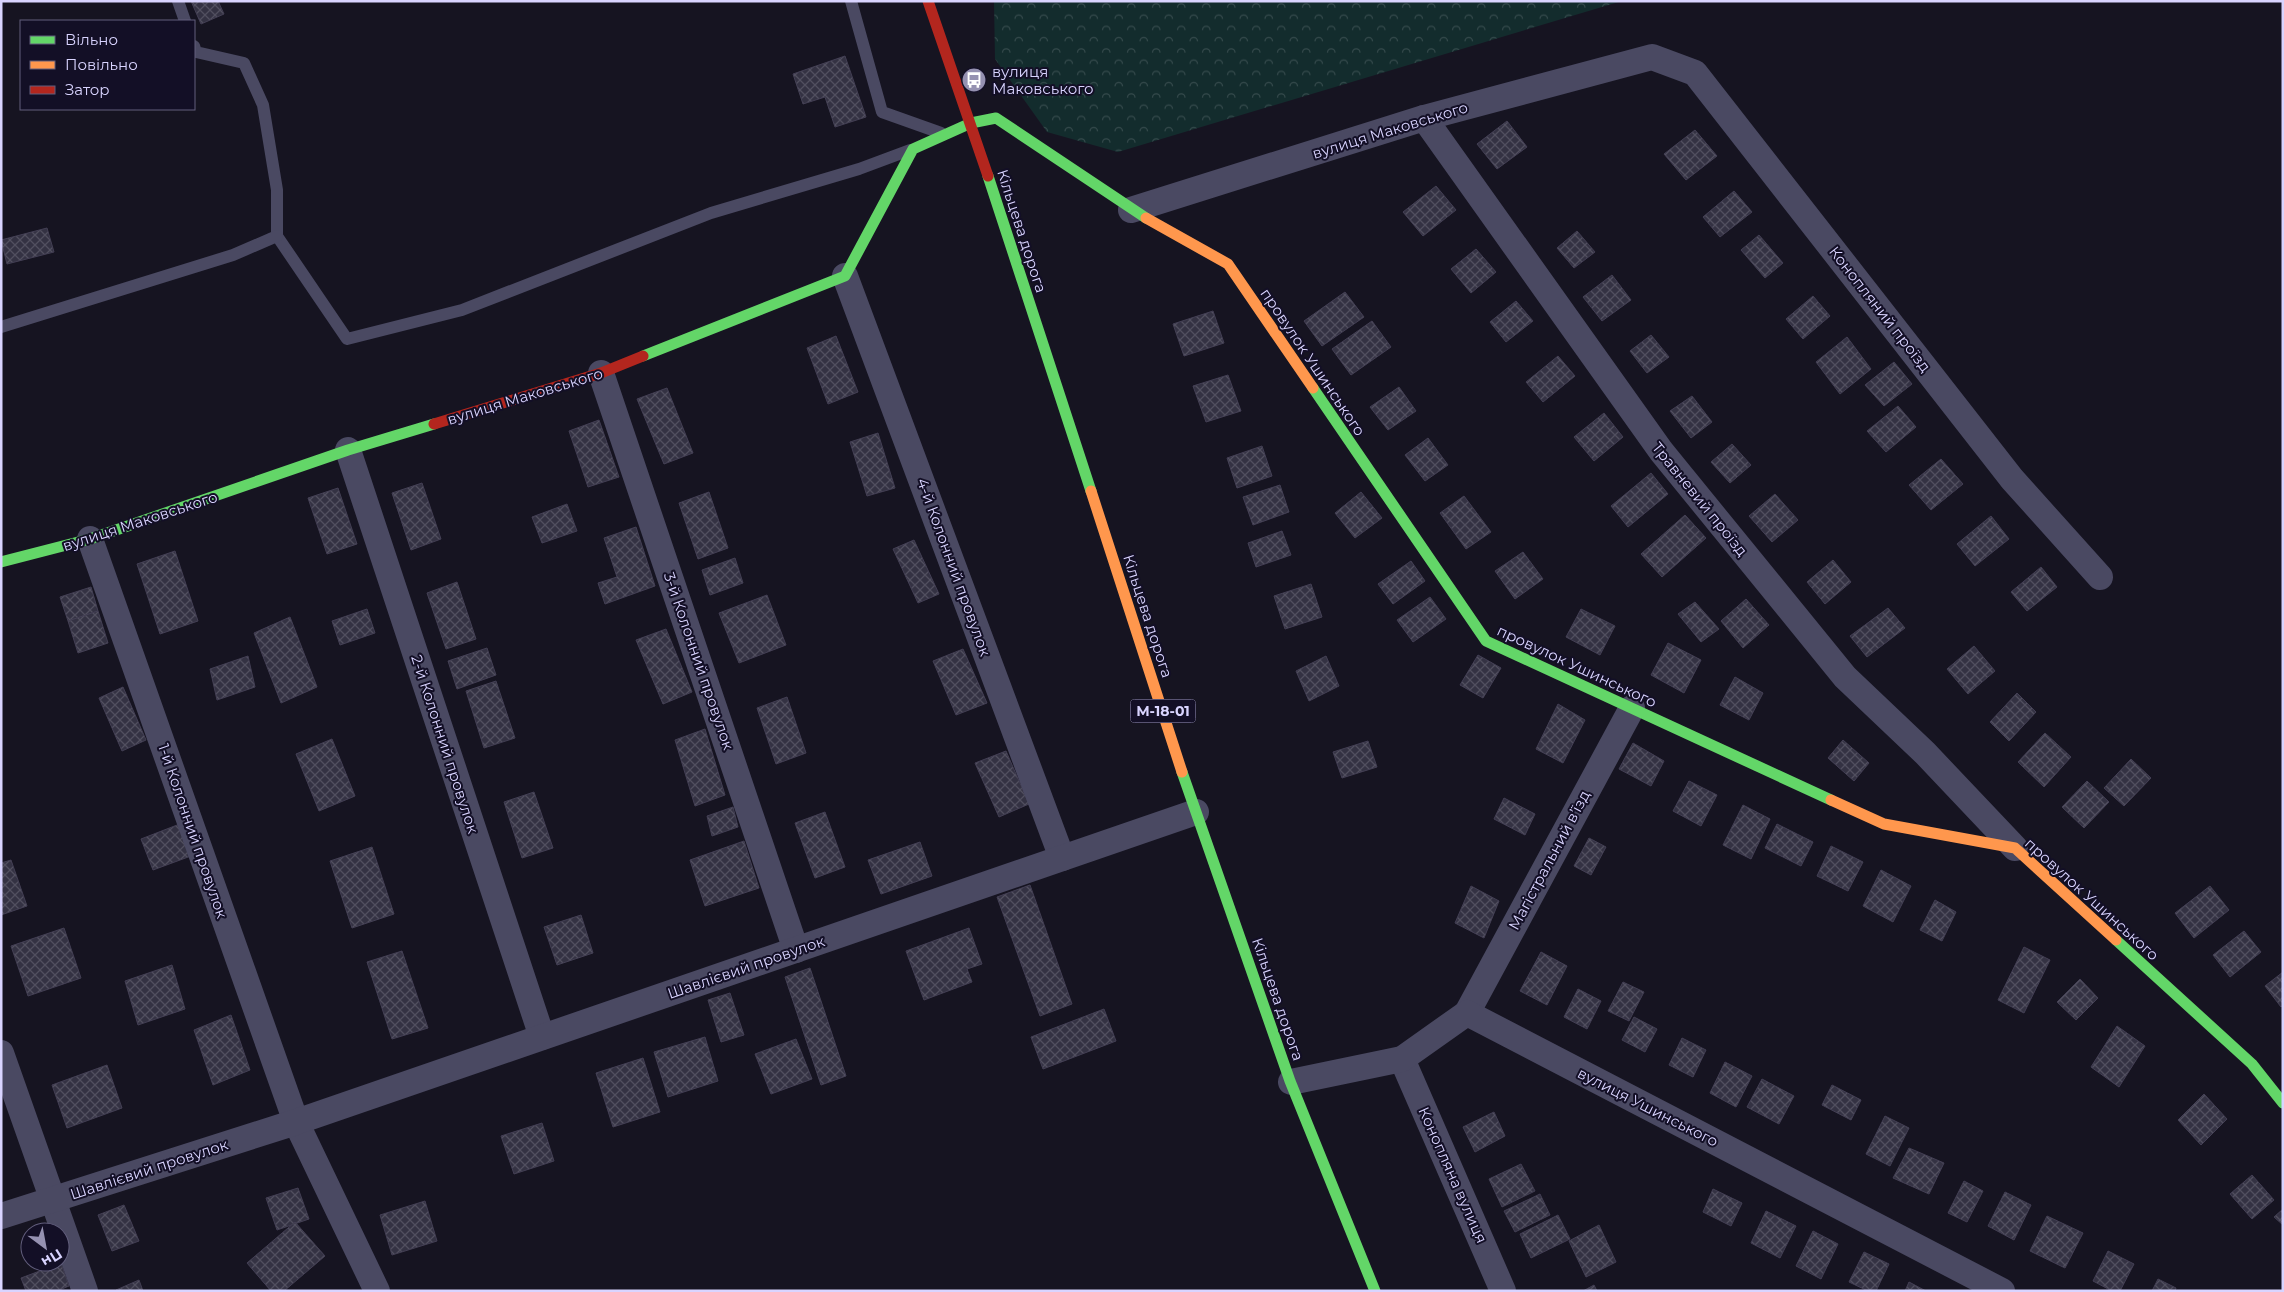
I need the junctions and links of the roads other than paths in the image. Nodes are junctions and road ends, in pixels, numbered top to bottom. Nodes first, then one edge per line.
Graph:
1 (178, 1) edge
2 (851, 1) edge
3 (928, 1) edge
4 (185, 20) edge
5 (195, 49) edge
6 (1652, 57) joint
7 (1424, 118) junction
8 (971, 123) junction
9 (945, 135) junction
10 (913, 149) junction
11 (1131, 210) junction
12 (277, 236) junction
13 (845, 276) junction
14 (1, 326) edge
15 (601, 373) junction
16 (348, 450) junction
17 (90, 539) junction
18 (1, 562) edge
19 (2100, 577) dead end
20 (1632, 708) junction
21 (1196, 812) junction
22 (2015, 848) junction
23 (1062, 858) junction
24 (796, 950) junction
25 (1467, 1013) junction
26 (542, 1037) junction
27 (1, 1053) edge
28 (1402, 1059) junction
29 (1291, 1082) junction
30 (2283, 1103) edge
31 (296, 1122) junction
32 (53, 1199) junction
33 (1, 1216) edge
34 (85, 1291) edge
35 (377, 1291) edge
36 (1375, 1291) edge
37 (1503, 1291) edge
38 (2002, 1291) edge

1 - 4 lane
2 - 9 lane
3 - 8 main road, Кільцева дорога / М-18-01
5 - 12 lane
6 - 7 street, вулиця Маковського
6 - 19 street, Конопляний проїзд
7 - 11 street, вулиця Маковського
7 - 22 street, Травневий проїзд
8 - 9 main road
8 - 11 main road, провулок Ушинського
8 - 21 main road, Кільцева дорога / М-18-01
9 - 10 main road
10 - 12 lane
10 - 13 main road
11 - 20 main road, провулок Ушинського
12 - 14 lane
13 - 15 main road, вулиця Маковського
13 - 23 street, 4-й Колонний провулок
15 - 16 main road, вулиця Маковського
15 - 24 street, 3-й Колонний провулок
16 - 17 main road, вулиця Маковського
16 - 26 street, 2-й Колонний провулок
17 - 18 main road, вулиця Маковського
17 - 31 street, 1-й Колонний провулок
20 - 22 main road, провулок Ушинського
20 - 25 street, Магістральний в’їзд
21 - 23 street, Шавлієвий провулок
21 - 29 main road, Кільцева дорога / М-18-01
22 - 30 main road, провулок Ушинського
23 - 24 street, Шавлієвий провулок
24 - 26 street, Шавлієвий провулок
25 - 28 street
25 - 38 street, вулиця Ушинського
26 - 31 street, Шавлієвий провулок
27 - 32 street
28 - 29 street
28 - 37 street, Конопляна вулиця
29 - 36 main road, Кільцева дорога / М-18-01
31 - 32 street, Шавлієвий провулок
31 - 35 street
32 - 33 street, Шавлієвий провулок
32 - 34 street

